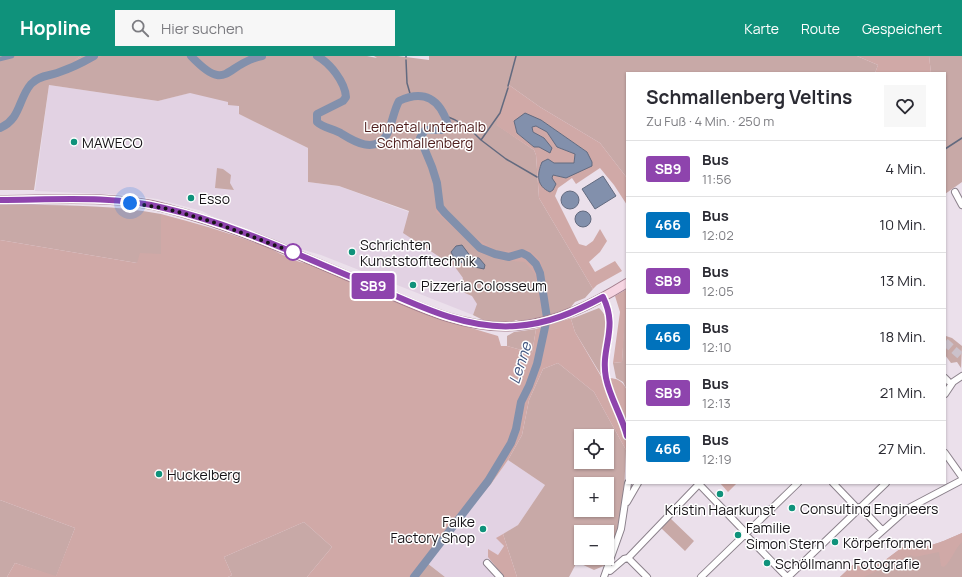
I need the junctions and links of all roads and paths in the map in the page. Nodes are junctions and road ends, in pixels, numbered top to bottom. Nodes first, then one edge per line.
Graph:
1 (955, 192) dead end
2 (0, 200) edge
3 (962, 205) edge
4 (626, 284) edge
5 (603, 297) junction
6 (962, 376) edge
7 (946, 391) edge
8 (626, 433) edge
9 (946, 454) edge
10 (962, 477) edge
11 (962, 480) edge
12 (628, 484) edge
13 (637, 484) edge
14 (697, 484) edge
15 (699, 484) edge
16 (797, 484) edge
17 (833, 484) edge
18 (885, 484) edge
19 (626, 503) junction
20 (859, 508) junction
21 (882, 530) junction
22 (746, 533) junction
23 (872, 542) dead end
24 (628, 558) junction
25 (487, 563) dead end
26 (607, 570) junction
27 (500, 577) edge
28 (604, 577) edge
29 (647, 577) edge
30 (701, 577) edge
31 (787, 577) edge

1 - 3 street
2 - 5 main road
4 - 5 main road
5 - 8 street
6 - 7 street
9 - 10 street
11 - 21 street
12 - 19 street
13 - 19 street
14 - 24 street
15 - 22 street
16 - 22 street
17 - 20 street
18 - 20 street
19 - 26 street
20 - 21 street
20 - 31 street
21 - 23 street
22 - 30 street
22 - 31 street
24 - 26 street
24 - 29 street
25 - 27 street
26 - 28 street

